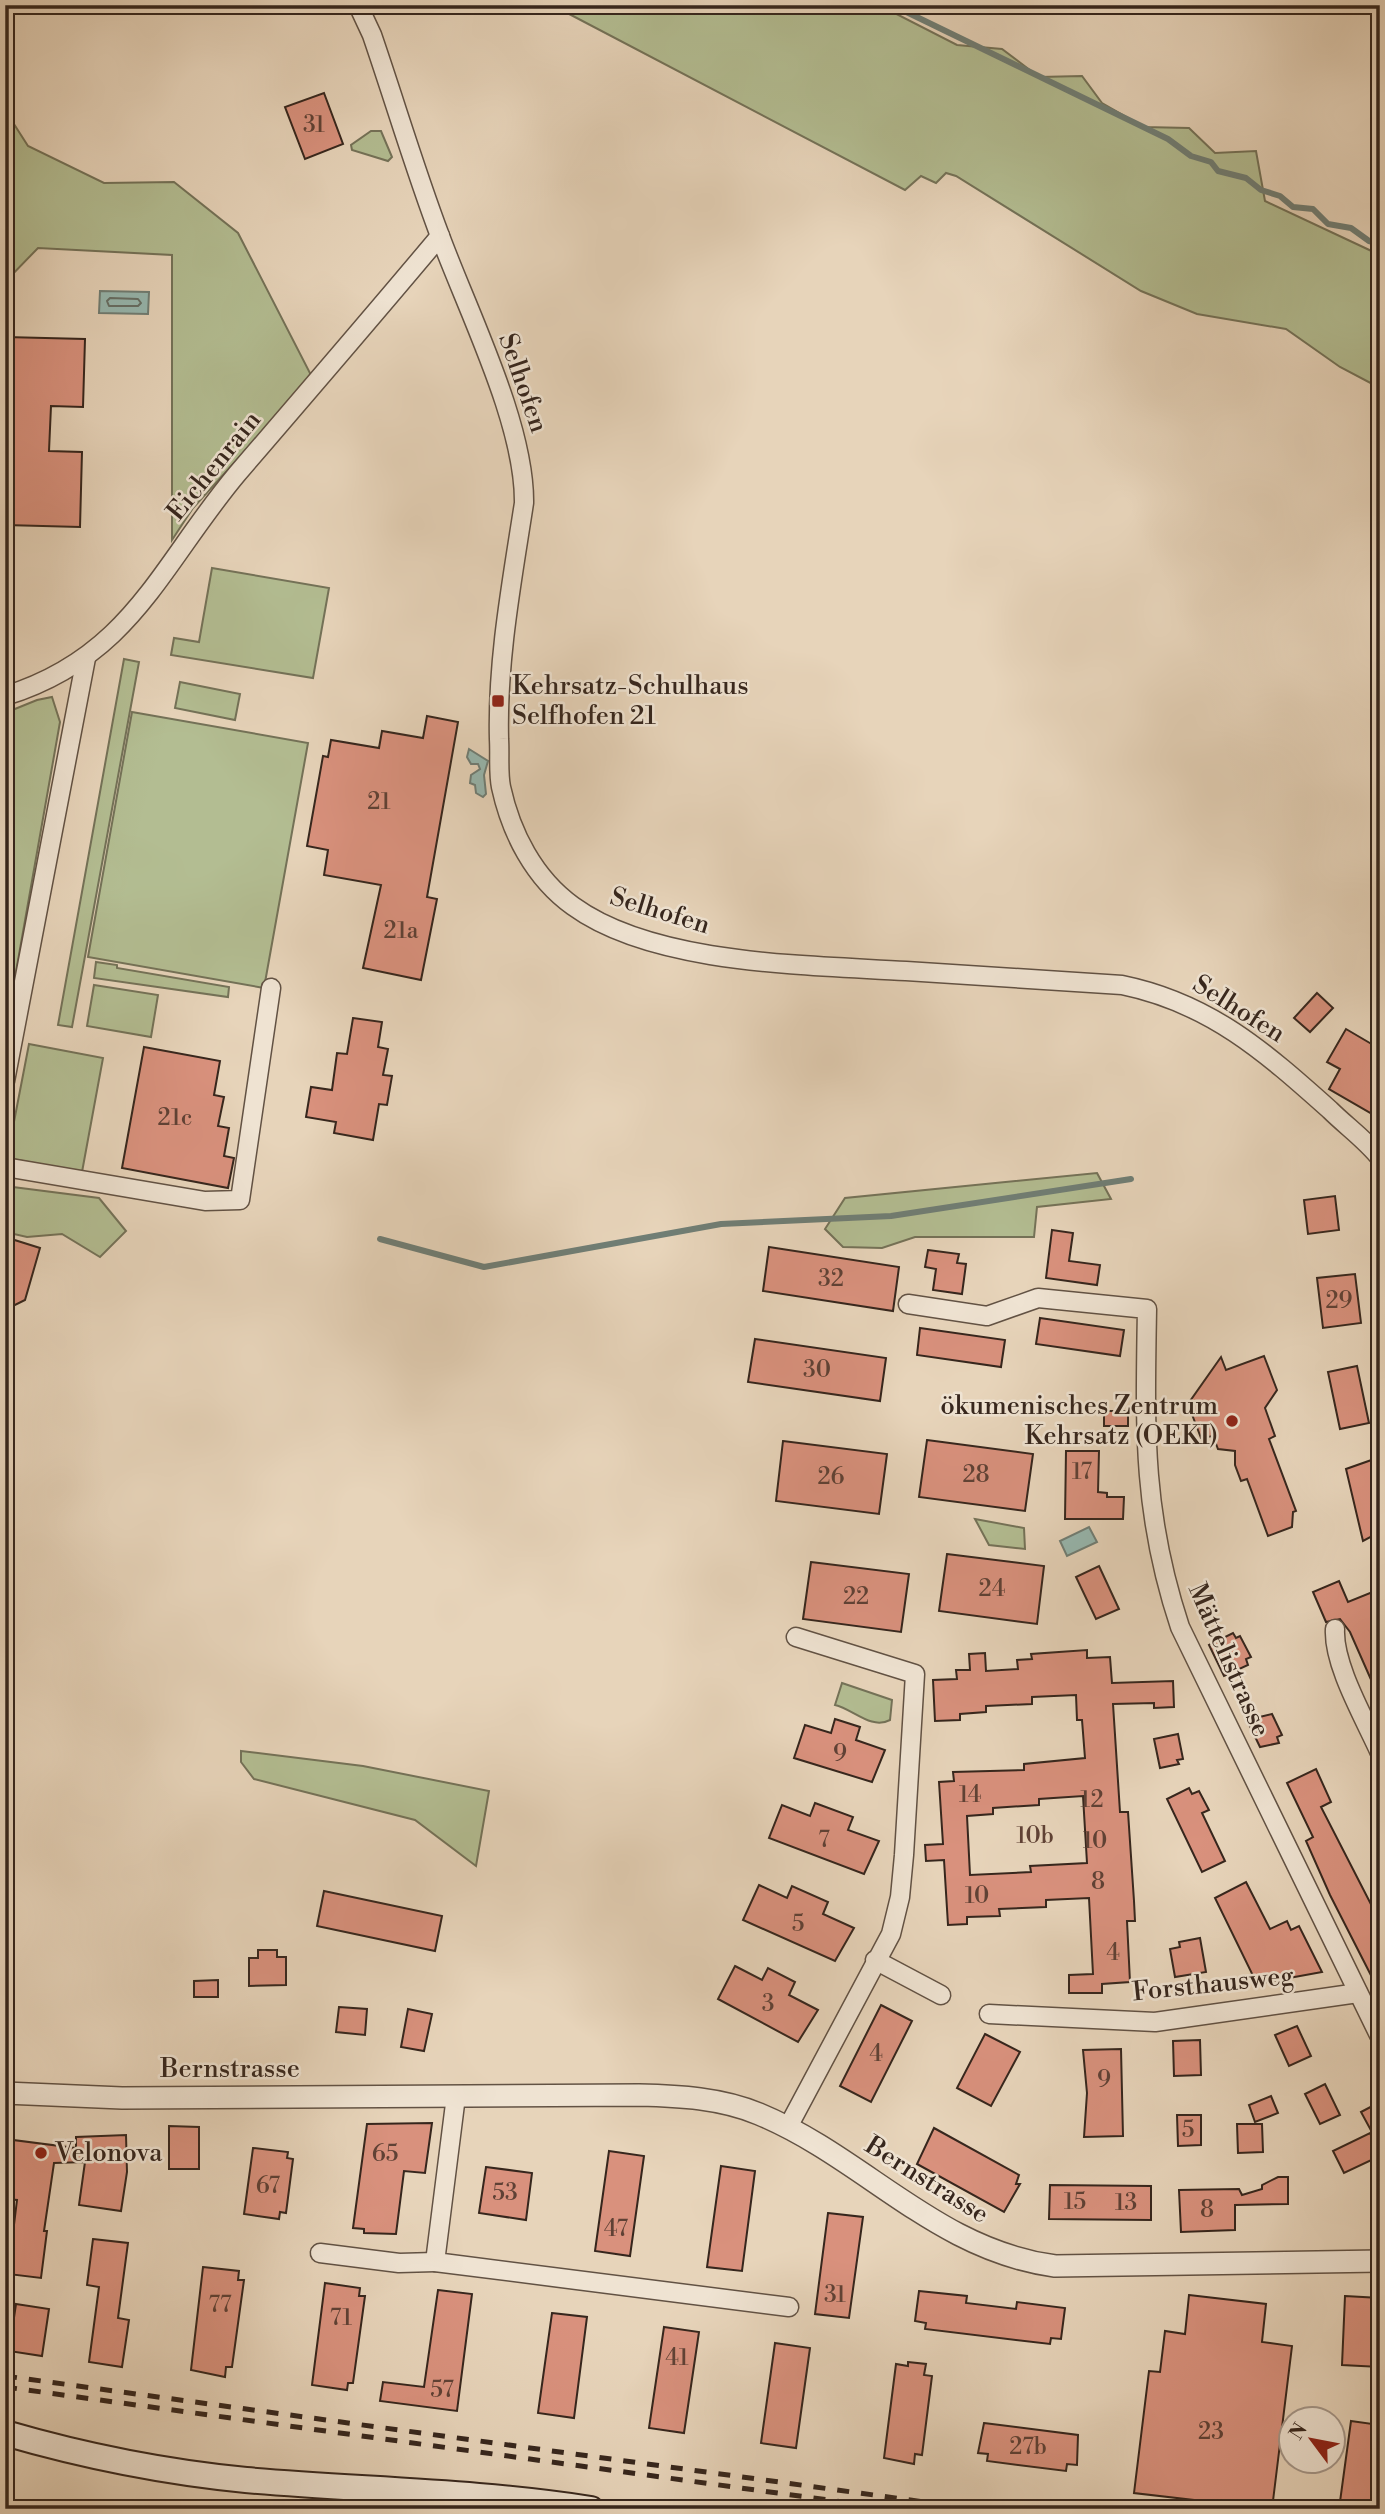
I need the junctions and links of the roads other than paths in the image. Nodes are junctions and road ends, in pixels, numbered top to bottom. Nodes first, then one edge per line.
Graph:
1 (358, 5) edge
2 (440, 236) junction
3 (86, 658) junction
4 (5, 696) edge
5 (271, 988) dead end
6 (5, 1081) edge
7 (1380, 1158) edge
8 (5, 1167) edge
9 (908, 1304) dead end
10 (1335, 1629) dead end
11 (796, 1636) dead end
12 (1380, 1753) edge
13 (875, 1960) junction
14 (1358, 1993) junction
15 (941, 1995) dead end
16 (989, 2014) dead end
17 (1380, 2037) edge
18 (5, 2093) edge
19 (456, 2096) junction
20 (788, 2127) junction
21 (320, 2253) dead end
22 (435, 2262) junction
23 (1380, 2262) edge
24 (789, 2307) dead end
25 (5, 2433) edge
26 (591, 2509) edge

1 - 2 street, Selhofen
2 - 3 street, Eichenrain
2 - 7 street, Selhofen
3 - 4 street, Eichenrain
3 - 6 street
5 - 8 street
9 - 14 street, Mättelistrasse
10 - 12 street
11 - 13 street
13 - 15 street
13 - 20 street
14 - 16 street, Forsthausweg
14 - 17 street, Mättelistrasse
18 - 19 street, Bernstrasse
19 - 20 street, Bernstrasse
19 - 22 street
20 - 23 street, Bernstrasse
21 - 22 street
22 - 24 street
25 - 26 main road

